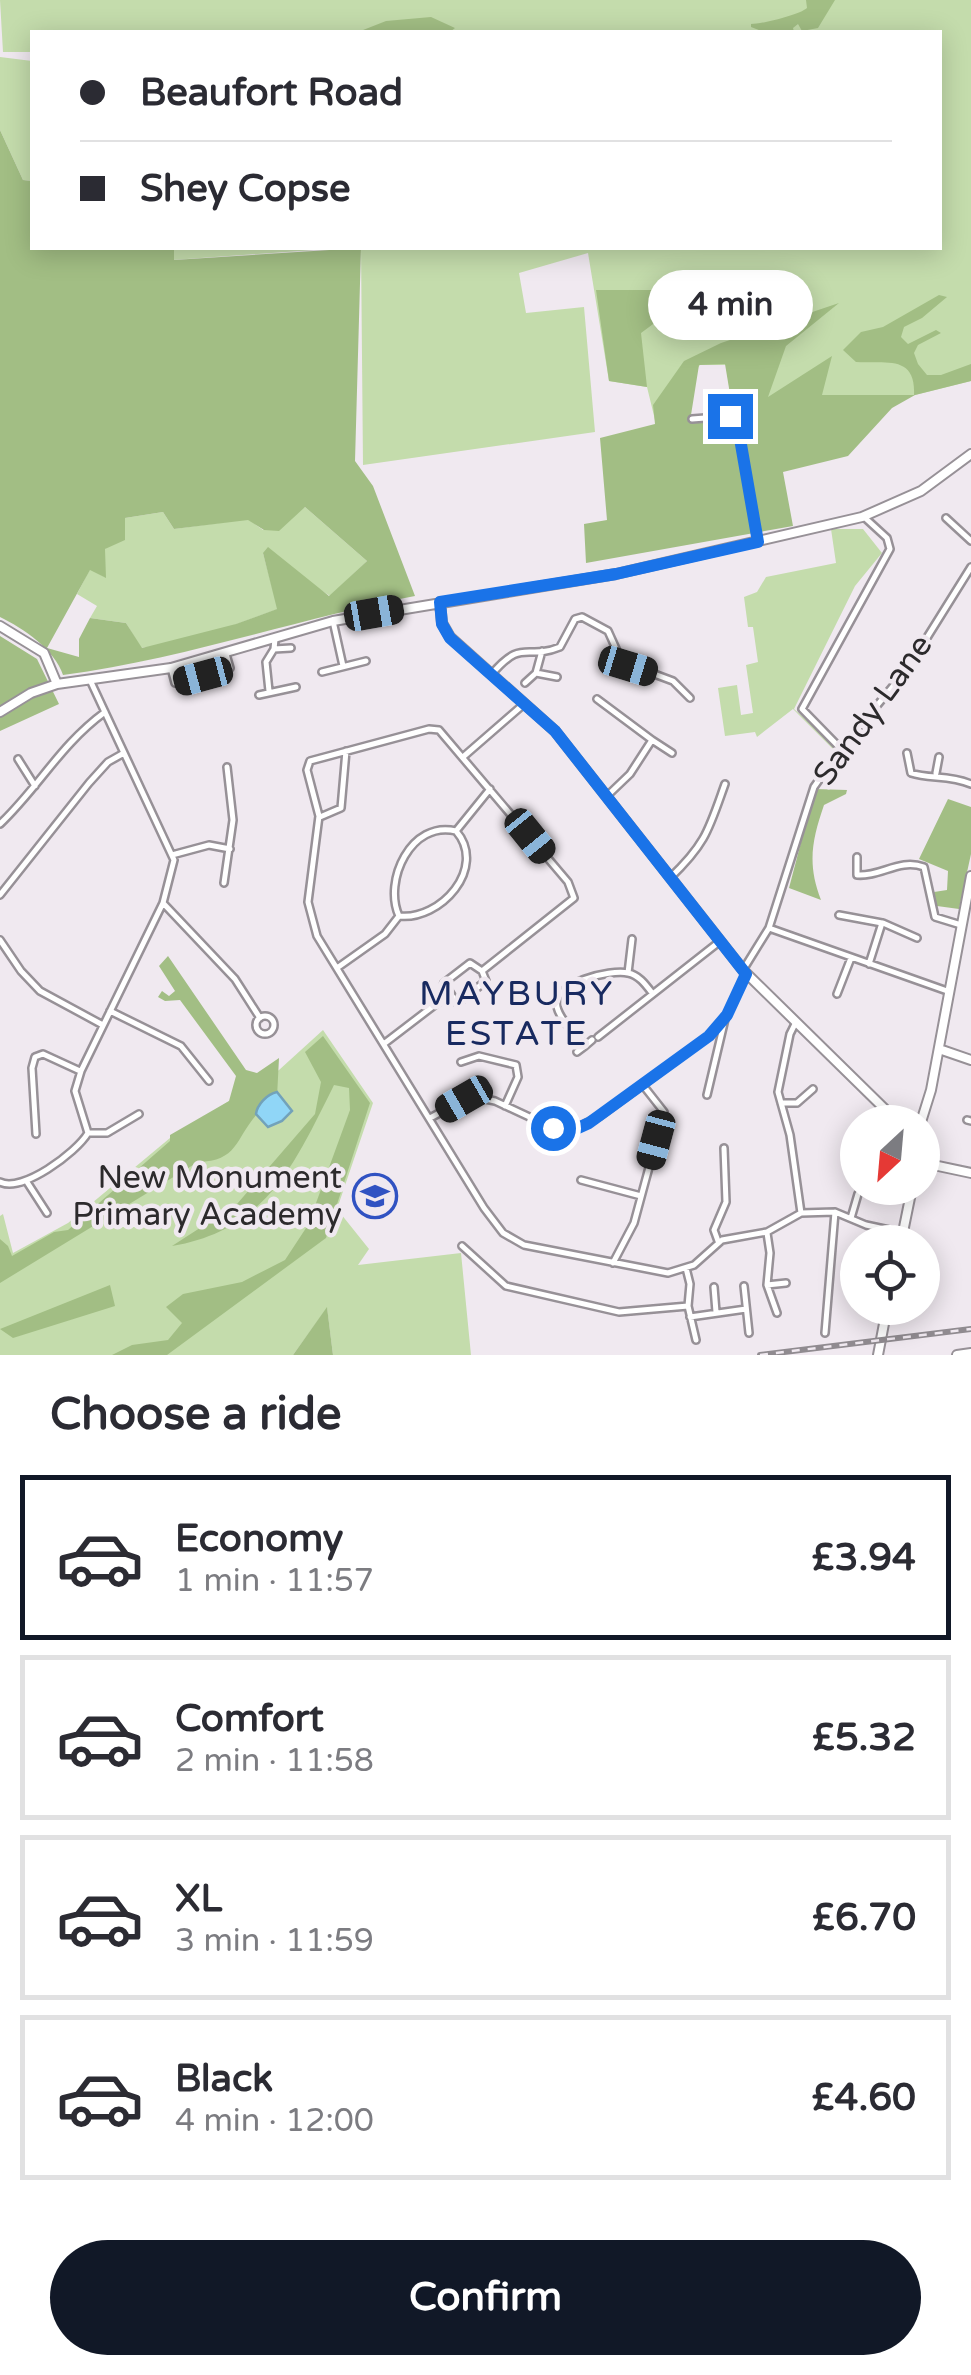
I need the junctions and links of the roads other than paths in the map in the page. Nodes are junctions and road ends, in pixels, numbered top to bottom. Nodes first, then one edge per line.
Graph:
1 (692, 420) dead end
2 (971, 454) edge
3 (863, 516) junction
4 (946, 518) dead end
5 (971, 541) edge
6 (758, 542) junction
7 (971, 567) edge
8 (440, 602) junction
9 (333, 621) junction
10 (0, 626) edge
11 (274, 636) junction
12 (290, 648) dead end
13 (274, 650) junction
14 (542, 651) junction
15 (226, 652) junction
16 (366, 662) dead end
17 (342, 666) junction
18 (172, 668) junction
19 (322, 672) dead end
20 (536, 672) junction
21 (491, 675) junction
22 (556, 677) dead end
23 (90, 680) junction
24 (525, 682) dead end
25 (56, 684) junction
26 (296, 687) dead end
27 (270, 691) junction
28 (258, 696) dead end
29 (690, 698) dead end
30 (597, 699) dead end
31 (524, 704) junction
32 (0, 712) edge
33 (105, 712) junction
34 (652, 740) junction
35 (841, 748) junction
36 (346, 751) junction
37 (124, 753) junction
38 (672, 753) dead end
39 (907, 753) dead end
40 (939, 756) dead end
41 (463, 757) junction
42 (18, 760) dead end
43 (227, 767) dead end
44 (936, 774) junction
45 (725, 784) dead end
46 (971, 784) edge
47 (35, 787) junction
48 (490, 789) junction
49 (607, 796) junction
50 (319, 818) junction
51 (0, 824) edge
52 (456, 830) junction
53 (230, 849) junction
54 (172, 855) junction
55 (856, 857) dead end
56 (971, 876) edge
57 (670, 878) junction
58 (224, 882) dead end
59 (0, 895) edge
60 (164, 902) junction
61 (399, 916) junction
62 (839, 916) dead end
63 (882, 923) junction
64 (961, 925) junction
65 (770, 928) junction
66 (632, 938) dead end
67 (916, 938) dead end
68 (0, 940) edge
69 (719, 942) junction
70 (851, 958) junction
71 (869, 964) junction
72 (336, 968) junction
73 (482, 971) junction
74 (744, 972) junction
75 (628, 973) junction
76 (950, 992) junction
77 (652, 993) junction
78 (449, 994) junction
79 (837, 994) dead end
80 (110, 1011) junction
81 (260, 1018) dead end
82 (725, 1018) junction
83 (796, 1022) junction
84 (102, 1024) junction
85 (385, 1043) junction
86 (584, 1046) junction
87 (939, 1049) junction
88 (577, 1052) dead end
89 (971, 1060) edge
90 (461, 1062) dead end
91 (81, 1071) junction
92 (209, 1081) dead end
93 (642, 1084) junction
94 (813, 1089) dead end
95 (707, 1095) dead end
96 (780, 1103) junction
97 (880, 1105) edge
98 (926, 1105) edge
99 (505, 1106) junction
100 (140, 1114) dead end
101 (430, 1118) junction
102 (36, 1134) dead end
103 (88, 1134) junction
104 (724, 1148) dead end
105 (940, 1165) edge
106 (971, 1173) edge
107 (581, 1180) dead end
108 (26, 1181) junction
109 (0, 1182) edge
110 (642, 1196) junction
111 (855, 1205) edge
112 (834, 1212) junction
113 (47, 1213) dead end
114 (801, 1213) junction
115 (851, 1218) junction
116 (867, 1225) edge
117 (767, 1232) junction
118 (719, 1242) junction
119 (462, 1246) dead end
120 (613, 1263) junction
121 (686, 1268) junction
122 (786, 1283) dead end
123 (767, 1284) junction
124 (744, 1286) dead end
125 (714, 1287) dead end
126 (688, 1306) junction
127 (746, 1309) junction
128 (716, 1312) junction
129 (777, 1313) dead end
130 (690, 1317) junction
131 (884, 1325) edge
132 (749, 1333) dead end
133 (825, 1333) dead end
134 (696, 1340) dead end
135 (971, 1353) edge
136 (878, 1355) edge
137 (957, 1355) edge

1 - 6 street
2 - 3 street
3 - 6 street
3 - 35 street
4 - 5 street
6 - 8 street
7 - 35 street, Sandy Lane
8 - 9 street
8 - 21 street
9 - 11 street
9 - 17 street
10 - 25 street
11 - 13 street
11 - 15 street
12 - 13 street
13 - 27 street
14 - 20 street
14 - 21 street
14 - 29 street
15 - 18 street
15 - 18 street
16 - 17 street
17 - 19 street
18 - 23 street
20 - 22 street
20 - 24 street
21 - 31 street
23 - 25 street
23 - 33 street
25 - 32 street
26 - 27 street
27 - 28 street
30 - 34 street
31 - 41 street
31 - 49 street
33 - 37 street
33 - 47 street
34 - 38 street
34 - 49 street
35 - 65 street, Sandy Lane
36 - 41 street
36 - 50 street
36 - 50 street
37 - 54 street
37 - 59 street
39 - 44 street
40 - 44 street
41 - 48 street
42 - 47 street
43 - 53 street
44 - 46 street
45 - 57 street
47 - 51 street
48 - 52 street
48 - 73 street
49 - 57 street
50 - 72 street
52 - 61 street
52 - 61 street
53 - 54 street
53 - 58 street
54 - 60 street
55 - 64 street
56 - 64 street
57 - 69 street
60 - 80 street
60 - 81 street
61 - 72 street
62 - 63 street
63 - 67 street
63 - 71 street
64 - 76 street
65 - 70 street
65 - 74 street, Sandy Lane
66 - 75 street
68 - 84 street
69 - 74 street
69 - 77 street
70 - 71 street
70 - 79 street
71 - 76 street
72 - 85 street
73 - 78 street
73 - 78 street
74 - 82 street, Sandy Lane
74 - 83 street
75 - 77 street
75 - 86 street
76 - 87 street
77 - 86 street
78 - 85 street
80 - 84 street
80 - 92 street
82 - 93 street
82 - 95 street
83 - 96 street
83 - 97 street
84 - 91 street
85 - 101 street
86 - 88 street
87 - 89 street
87 - 98 street
90 - 99 street
91 - 102 street
91 - 103 street
93 - 99 street
93 - 110 street
94 - 96 street
96 - 114 street
99 - 101 street
100 - 103 street
101 - 120 street
103 - 108 street
104 - 118 street
105 - 106 street
107 - 110 street
108 - 109 street
108 - 113 street
110 - 120 street
111 - 115 street
112 - 114 street
112 - 115 street
112 - 133 street
114 - 117 street
115 - 116 street
117 - 118 street
117 - 123 street
118 - 121 street
119 - 126 street
120 - 121 street
121 - 126 street
122 - 123 street
123 - 129 street
124 - 127 street
125 - 128 street
126 - 130 street
127 - 128 street
127 - 132 street
128 - 130 street
130 - 134 street
131 - 136 street
135 - 137 street

